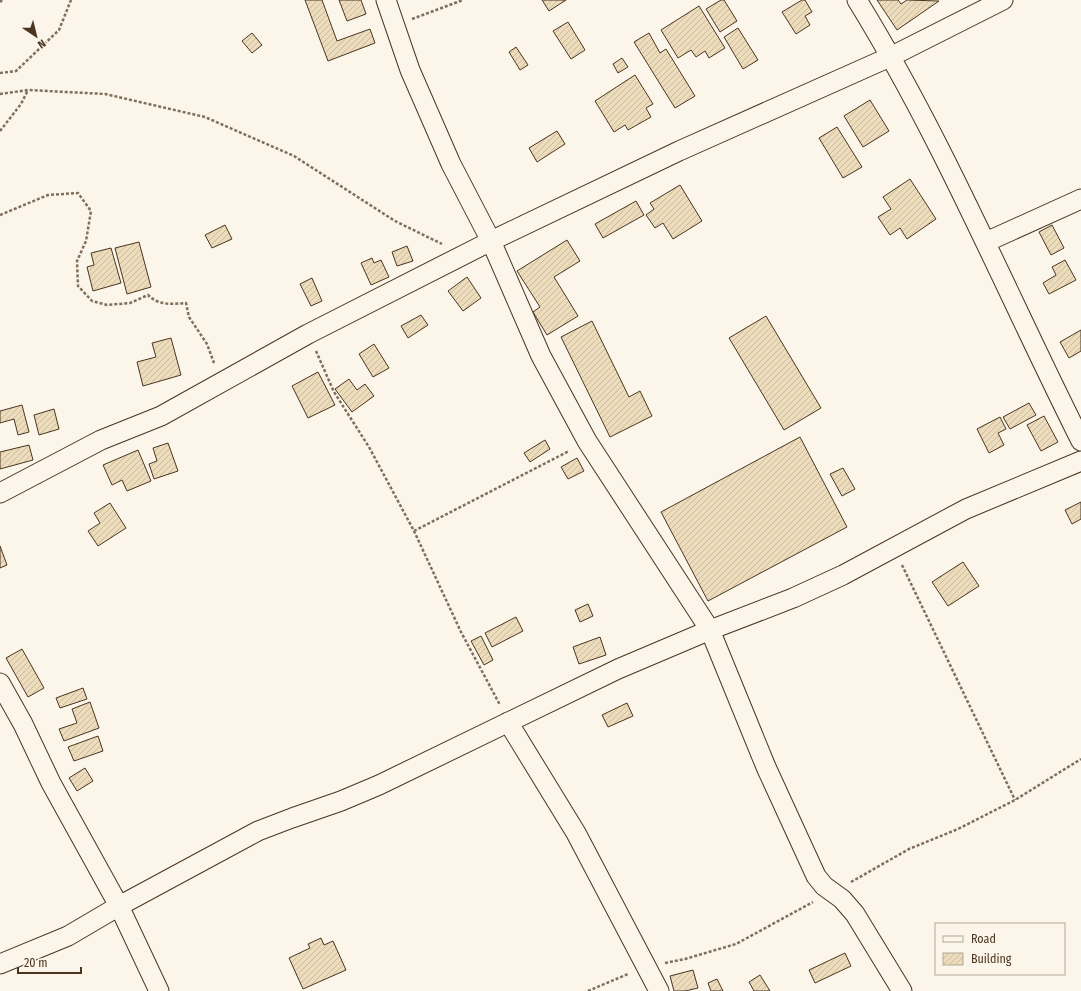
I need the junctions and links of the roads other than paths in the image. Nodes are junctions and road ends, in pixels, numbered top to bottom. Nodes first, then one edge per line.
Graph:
1 (386, 0) edge
2 (857, 0) edge
3 (1003, 0) edge
4 (892, 56) junction
5 (1081, 198) edge
6 (491, 241) junction
7 (986, 242) junction
8 (1081, 441) edge
9 (1081, 461) edge
10 (0, 493) edge
11 (710, 630) junction
12 (0, 683) edge
13 (508, 722) junction
14 (119, 906) junction
15 (0, 964) edge
16 (158, 991) edge
17 (659, 991) edge
18 (902, 991) edge

1 - 6 street
2 - 4 street
3 - 4 street
4 - 6 street
4 - 7 street
5 - 7 street
6 - 10 street
6 - 11 street
7 - 8 street
9 - 11 street
11 - 13 street
11 - 18 street
12 - 14 street
13 - 14 street
13 - 17 street
14 - 15 street
14 - 16 street

